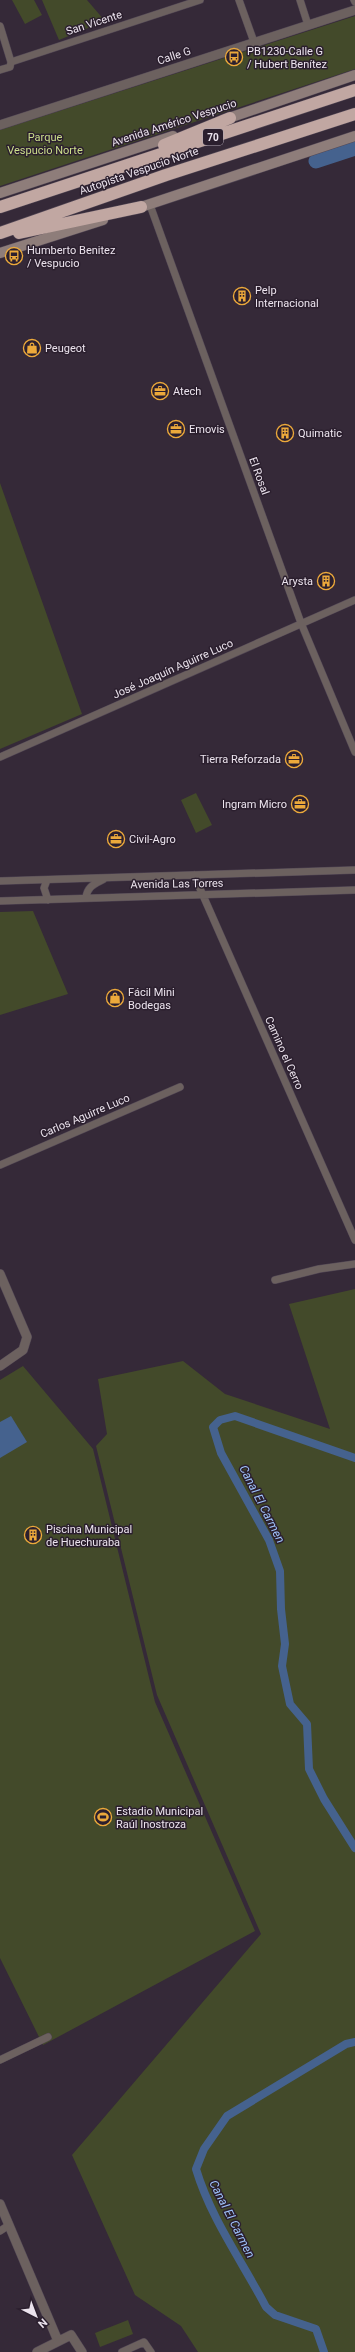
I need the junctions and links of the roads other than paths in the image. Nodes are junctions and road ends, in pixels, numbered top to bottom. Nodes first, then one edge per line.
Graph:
1 (200, 0) edge
2 (238, 0) edge
3 (300, 0) edge
4 (355, 10) edge
5 (308, 25) junction
6 (0, 26) edge
7 (254, 42) junction
8 (12, 62) junction
9 (0, 70) edge
10 (355, 75) edge
11 (355, 90) edge
12 (355, 114) edge
13 (230, 118) junction
14 (0, 125) edge
15 (355, 136) edge
16 (71, 184) junction
17 (0, 193) edge
18 (146, 206) junction
19 (0, 207) edge
20 (0, 233) edge
21 (0, 237) edge
22 (0, 253) edge
23 (355, 600) edge
24 (300, 623) junction
25 (355, 752) edge
26 (0, 757) edge
27 (355, 870) edge
28 (194, 875) junction
29 (110, 877) junction
30 (0, 880) edge
31 (47, 880) junction
32 (355, 890) edge
33 (203, 895) junction
34 (86, 898) junction
35 (48, 900) junction
36 (0, 901) edge
37 (180, 1087) dead end
38 (0, 1165) edge
39 (355, 1240) edge
40 (355, 1264) edge
41 (0, 1274) edge
42 (275, 1280) dead end
43 (0, 1366) edge
44 (48, 2037) dead end
45 (0, 2060) edge
46 (0, 2204) edge
47 (9, 2225) junction
48 (0, 2231) edge
49 (58, 2341) junction
50 (37, 2352) edge
51 (82, 2352) edge
52 (122, 2352) edge
53 (151, 2352) edge

1 - 8 street, San Vicente
2 - 7 street
3 - 5 street
4 - 5 street, Calle G
5 - 7 street, Calle G
6 - 8 street
7 - 14 street, Calle G
8 - 9 street, San Vicente
10 - 13 main road, Avenida Américo Vespucio
11 - 16 highway, Autopista Vespucio Norte / 70
12 - 20 highway, Autopista Vespucio Norte / 70
13 - 16 highway
13 - 17 main road, Avenida Américo Vespucio
15 - 18 main road
16 - 19 highway, Autopista Vespucio Norte / 70
18 - 21 highway
18 - 22 main road
18 - 24 street, El Rosal
23 - 24 street, José Joaquín Aguirre Luco
24 - 25 street, El Rosal
24 - 26 street, José Joaquín Aguirre Luco
27 - 28 street, Avenida Las Torres
28 - 29 street, Avenida Las Torres
28 - 33 street, Camino el Cerro
29 - 31 street, Avenida Las Torres
29 - 34 street
30 - 31 street, Avenida Las Torres
31 - 35 street
32 - 33 street, Avenida Las Torres
33 - 34 street, Avenida Las Torres
33 - 39 street, Camino el Cerro
34 - 35 street, Avenida Las Torres
35 - 36 street, Avenida Las Torres
37 - 38 street, Carlos Aguirre Luco
40 - 42 street
41 - 43 street
44 - 45 street
46 - 47 street
47 - 48 street
47 - 49 street
49 - 50 street
49 - 51 street
52 - 53 street

